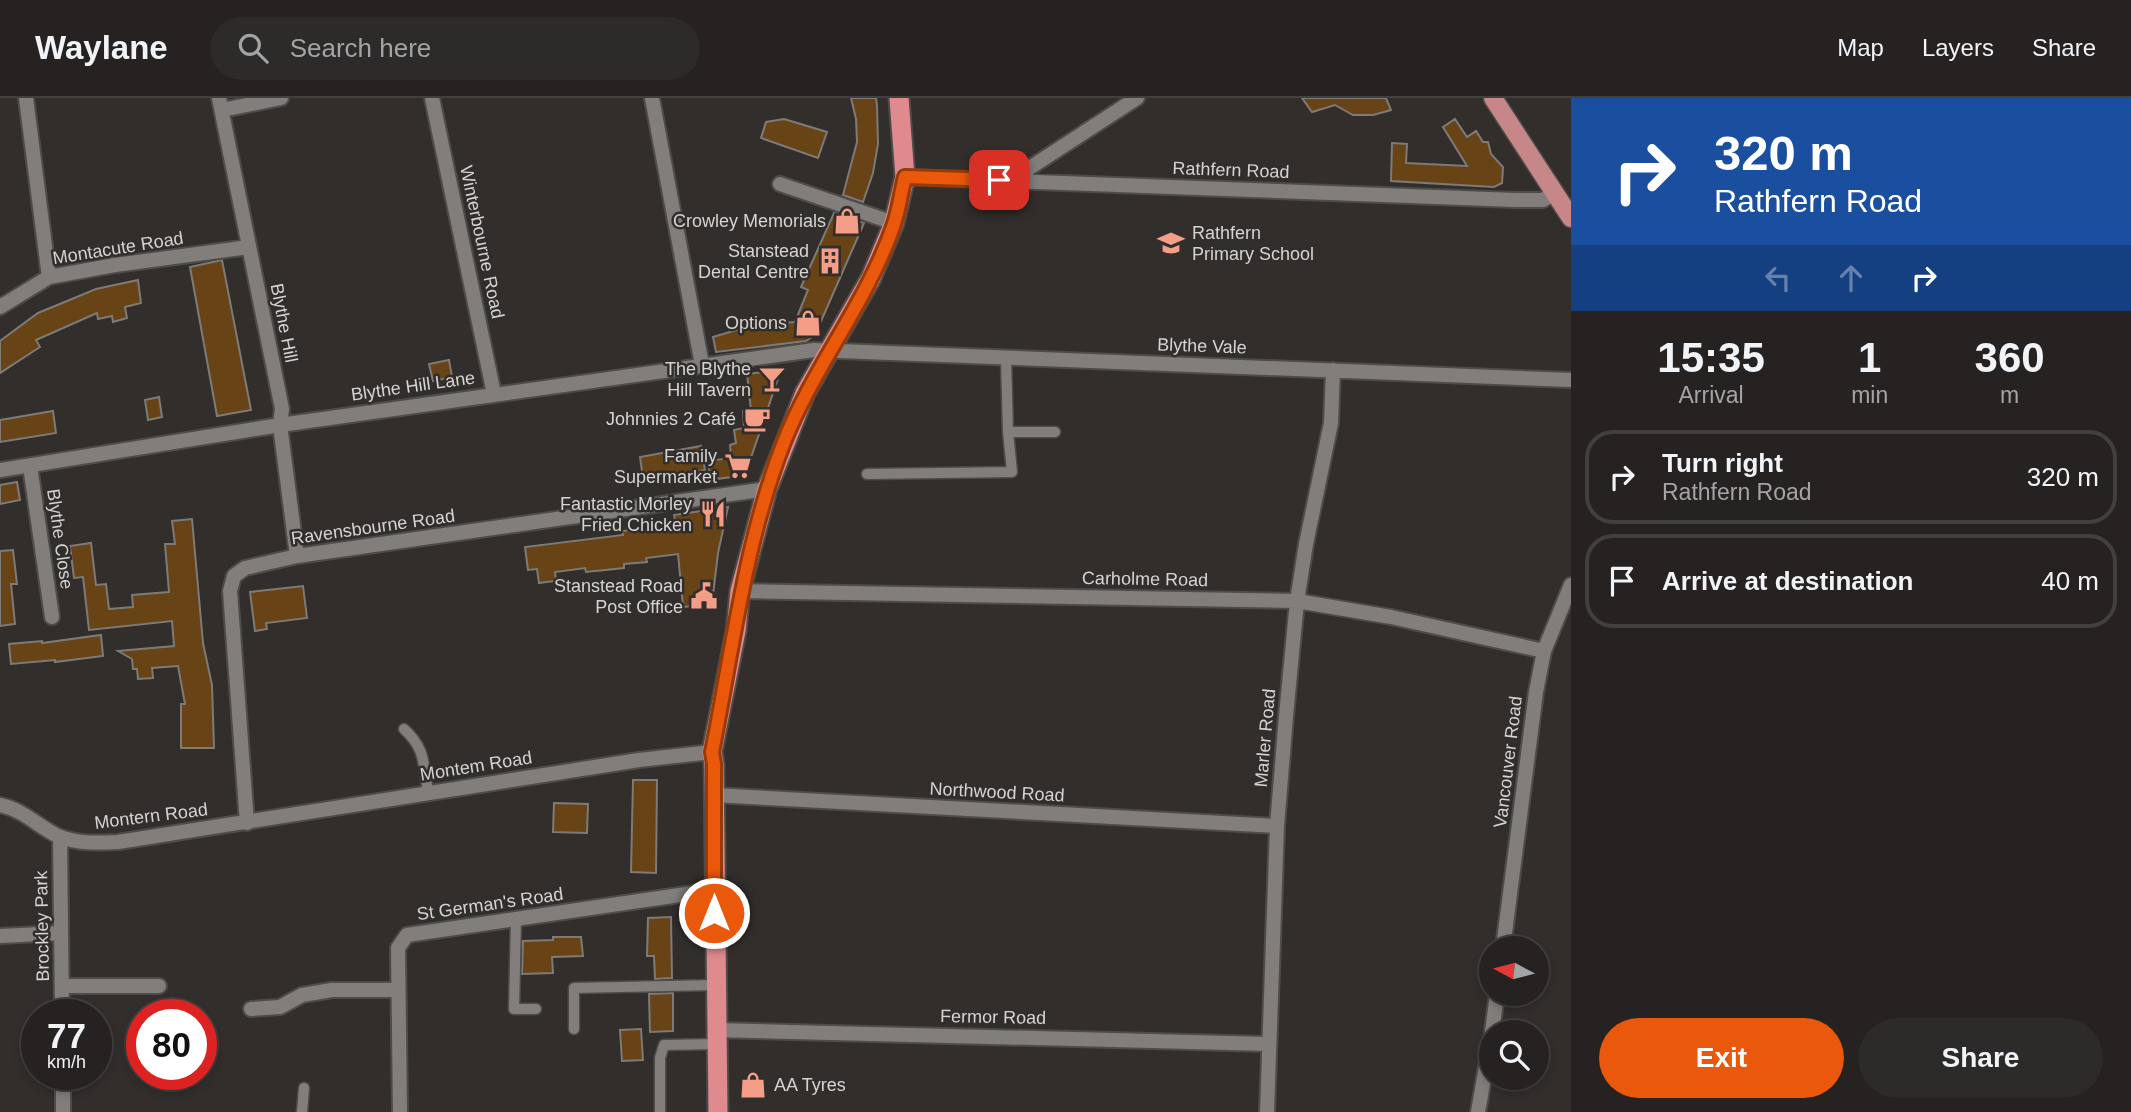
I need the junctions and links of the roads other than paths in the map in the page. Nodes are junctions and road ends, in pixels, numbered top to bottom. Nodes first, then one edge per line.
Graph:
1 (26, 98) edge
2 (281, 98) edge
3 (432, 98) edge
4 (652, 98) edge
5 (899, 98) edge
6 (1137, 98) edge
7 (1493, 98) edge
8 (220, 104) edge
9 (905, 177) junction
10 (1023, 181) junction
11 (780, 184) dead end
12 (1554, 193) junction
13 (1571, 218) edge
14 (894, 223) junction
15 (249, 247) junction
16 (49, 277) junction
17 (0, 307) edge
18 (832, 349) junction
19 (1006, 359) junction
20 (702, 365) junction
21 (1333, 370) junction
22 (1571, 380) edge
23 (494, 394) junction
24 (280, 425) junction
25 (1008, 432) junction
26 (1055, 432) dead end
27 (30, 466) junction
28 (0, 470) edge
29 (867, 474) dead end
30 (767, 489) junction
31 (297, 556) junction
32 (1571, 585) edge
33 (740, 591) junction
34 (1297, 601) junction
35 (1565, 615) edge
36 (51, 617) dead end
37 (1544, 651) junction
38 (404, 729) dead end
39 (712, 752) junction
40 (428, 792) junction
41 (714, 795) junction
42 (0, 805) edge
43 (247, 823) junction
44 (1277, 826) junction
45 (60, 837) junction
46 (714, 890) junction
47 (516, 919) junction
48 (61, 933) junction
49 (0, 936) edge
50 (1505, 936) edge
51 (715, 985) junction
52 (62, 986) junction
53 (159, 986) dead end
54 (398, 990) junction
55 (62, 999) edge
56 (251, 1009) dead end
57 (536, 1009) dead end
58 (574, 1029) dead end
59 (716, 1037) junction
60 (1268, 1044) junction
61 (304, 1088) dead end
62 (63, 1090) edge
63 (1482, 1090) edge
64 (63, 1112) edge
65 (302, 1112) edge
66 (400, 1112) edge
67 (660, 1112) edge
68 (718, 1112) edge
69 (1267, 1112) edge
70 (1478, 1112) edge

1 - 16 street
2 - 8 street
3 - 23 street, Winterbourne Road
4 - 20 street
5 - 9 highway
6 - 10 street
7 - 12 main road
8 - 15 street, Blythe Hill
9 - 10 street, Rathfern Road
9 - 14 highway
10 - 12 street, Rathfern Road
11 - 14 street
12 - 13 main road
14 - 18 highway
15 - 16 street, Montacute Road
15 - 24 street, Blythe Hill
16 - 17 street, Montacute Road
18 - 19 street, Blythe Vale
18 - 20 street, Blythe Hill Lane
18 - 30 highway
19 - 21 street, Blythe Vale
19 - 25 lane
20 - 23 street, Blythe Hill Lane
21 - 22 street, Blythe Vale
21 - 34 street, Marler Road
23 - 24 street, Blythe Hill Lane
24 - 27 street, Blythe Hill Lane
24 - 31 street, Blythe Hill
25 - 26 lane
25 - 29 lane
27 - 28 street, Blythe Hill Lane
27 - 36 street, Blythe Close
30 - 31 street, Ravensbourne Road
30 - 33 highway
31 - 43 street, Ravensbourne Road
32 - 35 street, Vancouver Road
33 - 34 street, Carholme Road
33 - 39 highway
34 - 37 street, Carholme Road
34 - 44 street, Marler Road
35 - 37 street, Vancouver Road
37 - 50 street, Vancouver Road
38 - 40 lane
39 - 40 street, Montem Road
39 - 41 highway
40 - 43 street, Montem Road
41 - 44 street, Northwood Road
41 - 46 highway
42 - 45 street
43 - 45 street, Montern Road
44 - 60 street, Marler Road
45 - 48 street, Brockley Park
46 - 47 street, St German's Road
46 - 51 highway
47 - 54 street, St German's Road
47 - 57 lane
48 - 49 street
48 - 52 street, Brockley Park
51 - 58 lane
51 - 59 highway
52 - 53 street
52 - 55 street, Brockley Park
54 - 56 street
54 - 66 street, St German's Road
59 - 60 street, Fermor Road
59 - 67 lane
59 - 68 highway
60 - 69 street, Marler Road
61 - 65 lane
62 - 64 street
63 - 70 street

